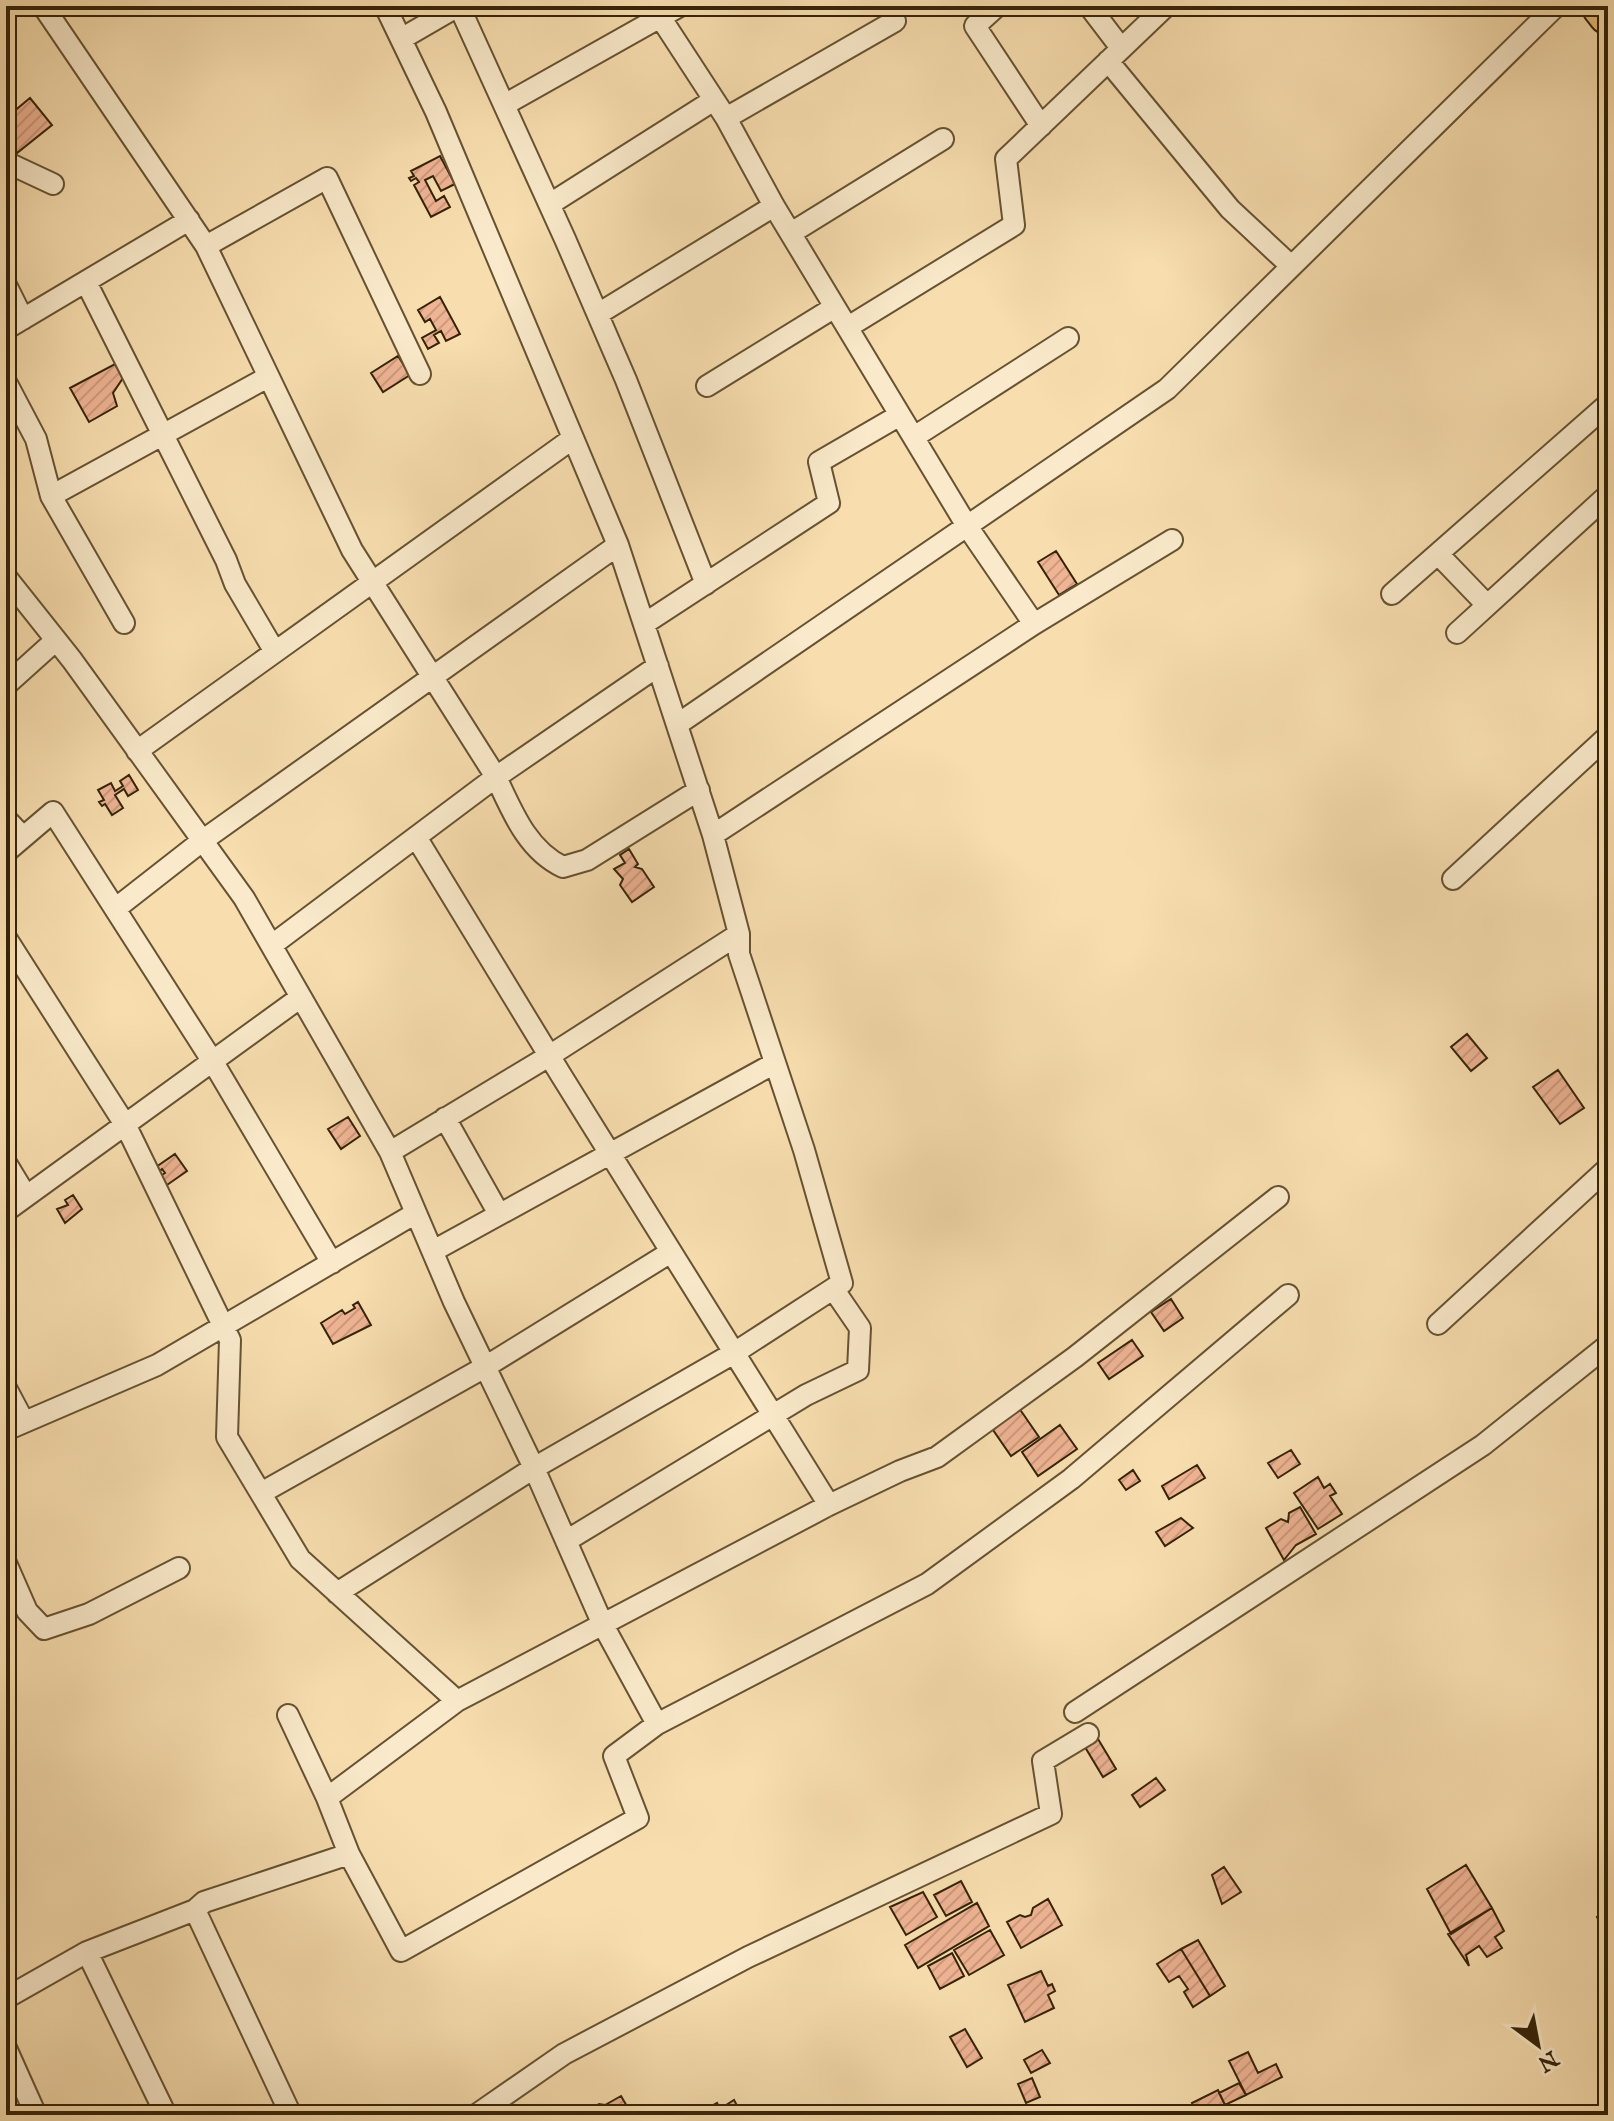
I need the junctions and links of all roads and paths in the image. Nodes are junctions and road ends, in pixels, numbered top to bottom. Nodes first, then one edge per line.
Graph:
1 (43, 6) edge
2 (385, 6) edge
3 (458, 6) edge
4 (680, 6) edge
5 (888, 6) edge
6 (997, 6) edge
7 (1089, 6) edge
8 (1166, 6) edge
9 (1556, 6) edge
10 (1601, 6) edge
11 (657, 12) edge
12 (1608, 15) edge
13 (401, 39) junction
14 (1114, 54) junction
15 (714, 100) junction
16 (504, 105) junction
17 (726, 118) junction
18 (1041, 126) junction
19 (943, 139) dead end
20 (6, 162) edge
21 (53, 184) dead end
22 (550, 204) junction
23 (774, 206) junction
24 (189, 220) junction
25 (791, 233) junction
26 (206, 246) junction
27 (1291, 266) junction
28 (86, 282) junction
29 (6, 285) edge
30 (835, 307) junction
31 (598, 314) junction
32 (15, 324) edge
33 (848, 327) junction
34 (1068, 338) dead end
35 (420, 374) dead end
36 (268, 377) junction
37 (6, 382) edge
38 (707, 386) dead end
39 (1608, 404) edge
40 (900, 415) junction
41 (163, 435) junction
42 (914, 437) junction
43 (572, 439) junction
44 (1608, 495) edge
45 (51, 496) junction
46 (967, 526) junction
47 (1172, 540) dead end
48 (618, 545) junction
49 (1438, 554) junction
50 (6, 577) edge
51 (372, 582) junction
52 (706, 584) junction
53 (1392, 594) dead end
54 (1487, 605) junction
55 (124, 623) dead end
56 (644, 624) junction
57 (1034, 624) junction
58 (1457, 633) dead end
59 (56, 640) junction
60 (275, 652) junction
61 (658, 666) junction
62 (433, 677) junction
63 (6, 685) edge
64 (678, 724) junction
65 (1608, 736) edge
66 (137, 751) junction
67 (496, 777) junction
68 (699, 790) junction
69 (6, 819) edge
70 (713, 835) junction
71 (23, 837) junction
72 (416, 837) junction
73 (202, 841) junction
74 (6, 852) edge
75 (1453, 879) dead end
76 (115, 909) junction
77 (739, 934) junction
78 (6, 938) edge
79 (272, 945) junction
80 (301, 997) junction
81 (549, 1056) junction
82 (213, 1062) junction
83 (775, 1063) junction
84 (445, 1118) junction
85 (126, 1126) junction
86 (390, 1152) junction
87 (609, 1153) junction
88 (6, 1163) edge
89 (1608, 1168) edge
90 (26, 1196) junction
91 (1278, 1197) dead end
92 (6, 1211) edge
93 (416, 1213) junction
94 (499, 1214) junction
95 (433, 1251) junction
96 (671, 1252) junction
97 (332, 1263) junction
98 (834, 1290) junction
99 (1288, 1295) dead end
100 (1438, 1324) dead end
101 (223, 1326) junction
102 (1608, 1345) edge
103 (734, 1353) junction
104 (485, 1367) junction
105 (6, 1388) edge
106 (773, 1415) junction
107 (15, 1426) edge
108 (534, 1468) junction
109 (261, 1493) junction
110 (829, 1505) junction
111 (566, 1541) junction
112 (6, 1563) edge
113 (179, 1568) dead end
114 (337, 1593) junction
115 (603, 1625) junction
116 (457, 1701) junction
117 (1075, 1712) dead end
118 (288, 1715) dead end
119 (657, 1724) junction
120 (1088, 1734) dead end
121 (327, 1798) junction
122 (349, 1854) junction
123 (195, 1910) junction
124 (87, 1952) junction
125 (6, 1998) edge
126 (6, 2048) edge
127 (33, 2114) edge
128 (166, 2115) edge
129 (291, 2115) edge
130 (476, 2115) edge

1 - 24 street
2 - 13 street
3 - 13 street
3 - 16 street
4 - 11 street
5 - 17 street
6 - 18 street
7 - 14 street
8 - 14 street
9 - 27 street
10 - 12 highway
11 - 15 street
11 - 16 street
13 - 43 street
14 - 18 street
14 - 27 street
15 - 17 street
15 - 22 street
16 - 22 street
17 - 23 street
18 - 33 street
19 - 25 street
20 - 21 street
22 - 31 street
23 - 25 street
23 - 31 street
24 - 26 street
24 - 28 street
25 - 30 street
26 - 35 street
26 - 36 street
27 - 46 street
28 - 32 street
28 - 41 street
29 - 32 street
30 - 33 street
30 - 38 street
31 - 52 street
33 - 40 street
34 - 42 street
36 - 41 street
36 - 51 street
37 - 45 street
39 - 49 street
40 - 42 street
40 - 52 street
41 - 45 street
41 - 60 street
42 - 46 street
43 - 48 street
43 - 51 street
44 - 54 street
45 - 55 street
46 - 57 street
46 - 64 street
47 - 57 street
48 - 56 street
48 - 62 street
49 - 53 street
49 - 54 street
50 - 59 street
51 - 60 street
51 - 62 street
52 - 56 street
54 - 58 street
56 - 61 street
57 - 70 street
59 - 63 street
59 - 66 street
60 - 66 street
61 - 64 street
61 - 67 street
62 - 67 street
62 - 73 street
64 - 68 street
65 - 75 street
66 - 73 street
67 - 68 street
67 - 72 street
68 - 70 street
69 - 71 street
70 - 77 street
71 - 74 street
71 - 76 street
72 - 79 street
72 - 81 street
73 - 76 street
73 - 79 street
76 - 82 street
77 - 81 street
77 - 83 street
78 - 85 street
79 - 80 street
80 - 82 street
80 - 86 street
81 - 84 street
81 - 87 street
82 - 85 street
82 - 97 street
83 - 87 street
83 - 98 street
84 - 86 street
84 - 94 street
85 - 90 street
85 - 101 street
86 - 93 street
87 - 94 street
87 - 96 street
88 - 90 street
89 - 100 street
90 - 92 street
91 - 110 street
93 - 95 street
93 - 97 street
94 - 95 street
95 - 104 street
96 - 103 street
96 - 104 street
97 - 101 street
98 - 103 street
98 - 106 street
99 - 119 street
101 - 107 street
101 - 109 street
102 - 117 street
103 - 106 street
103 - 108 street
104 - 108 street
104 - 109 street
105 - 107 street
106 - 110 street
106 - 111 street
108 - 111 street
108 - 114 street
109 - 114 street
110 - 115 street
111 - 115 street
112 - 113 street
114 - 116 street
115 - 116 street
115 - 119 street
116 - 121 street
118 - 121 street
119 - 122 street
120 - 130 street
121 - 122 street
122 - 123 street
123 - 124 street
123 - 129 street
124 - 125 street
124 - 128 street
126 - 127 street

